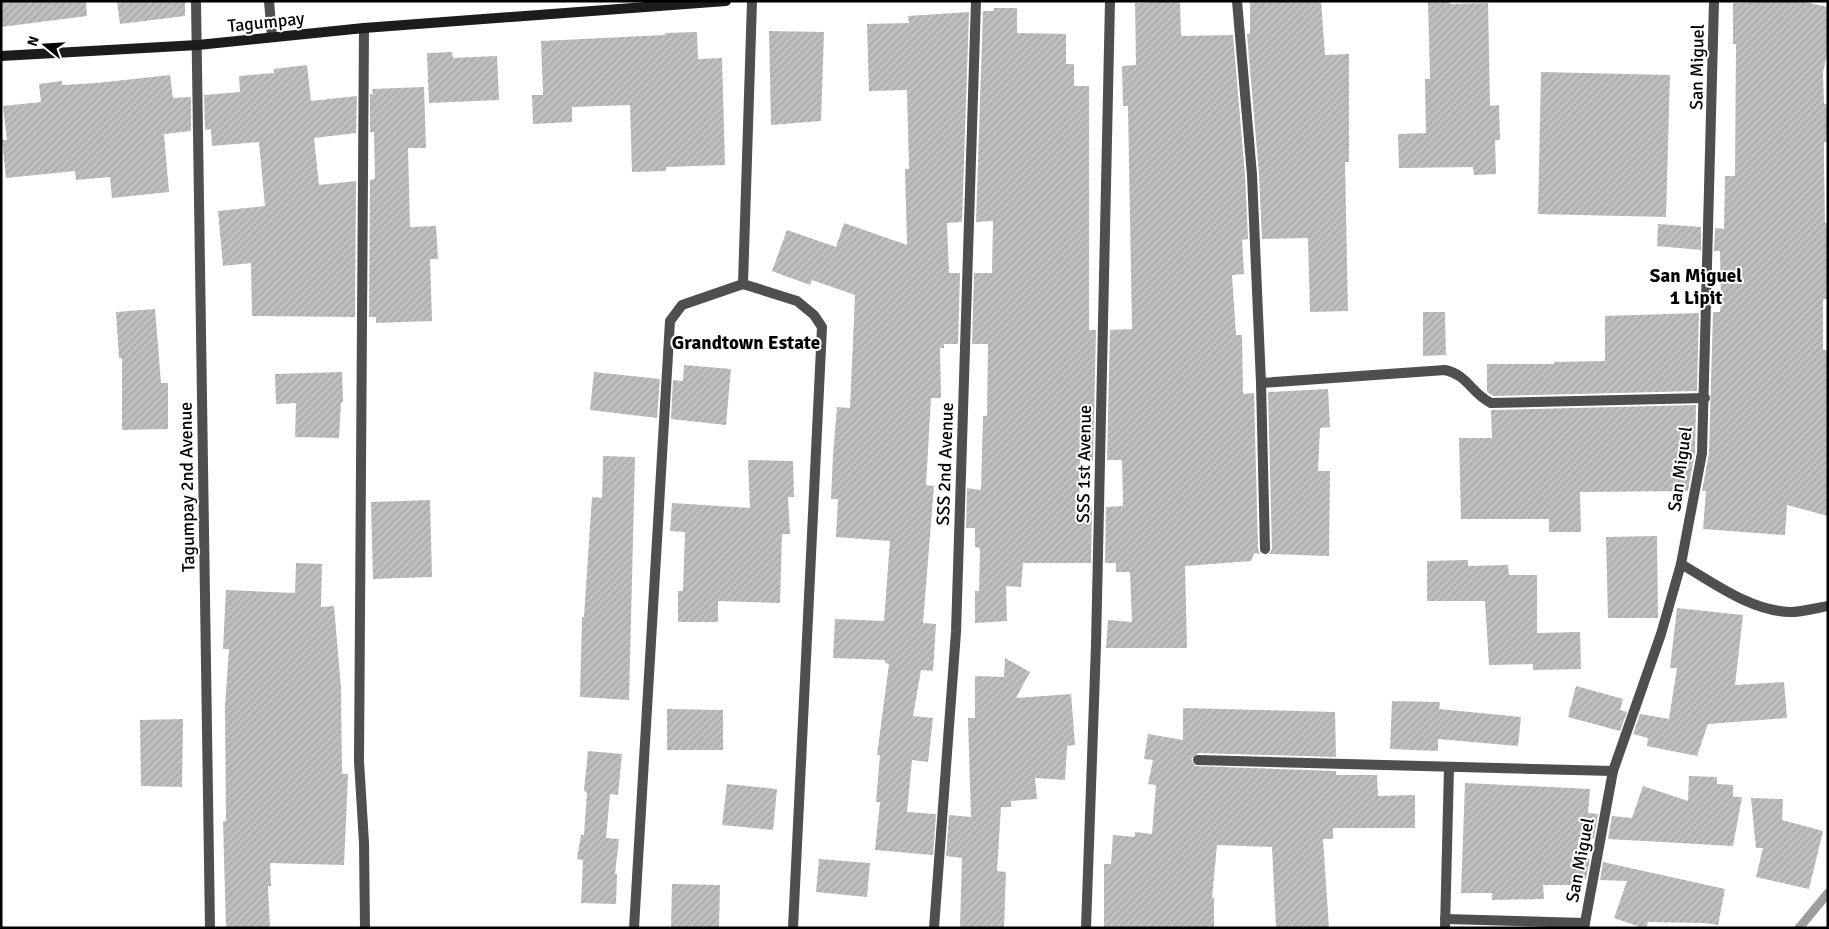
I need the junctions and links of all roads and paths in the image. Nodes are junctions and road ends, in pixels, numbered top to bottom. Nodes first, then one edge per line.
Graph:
1 (196, 1) edge
2 (269, 1) edge
3 (726, 1) edge
4 (752, 1) edge
5 (976, 1) edge
6 (1110, 1) edge
7 (1237, 1) edge
8 (1714, 1) edge
9 (364, 28) junction
10 (272, 37) junction
11 (198, 45) junction
12 (1, 56) edge
13 (743, 284) junction
14 (1261, 383) junction
15 (1705, 398) junction
16 (1265, 549) dead end
17 (1681, 564) junction
18 (1828, 606) edge
19 (1198, 760) dead end
20 (1449, 767) junction
21 (1614, 771) junction
22 (1445, 923) edge
23 (1585, 925) edge
24 (210, 928) edge
25 (365, 928) edge
26 (634, 928) edge
27 (793, 928) edge
28 (934, 928) edge
29 (1086, 928) edge

1 - 11 street, Tagumpay 2nd Avenue
2 - 10 street
3 - 9 main road, Tagumpay
4 - 13 street
5 - 28 street, SSS 2nd Avenue
6 - 29 street, SSS 1st Avenue
7 - 14 street
8 - 15 street, San Miguel
9 - 10 main road, Tagumpay
9 - 25 street
10 - 11 main road, Tagumpay
11 - 12 main road, Tagumpay
11 - 24 street, Tagumpay 2nd Avenue
13 - 26 street
13 - 27 street
14 - 15 street
14 - 16 street
15 - 17 street, San Miguel
17 - 18 street
17 - 21 street, San Miguel
19 - 20 street
20 - 21 street
20 - 22 street
21 - 23 street, San Miguel
22 - 23 street

